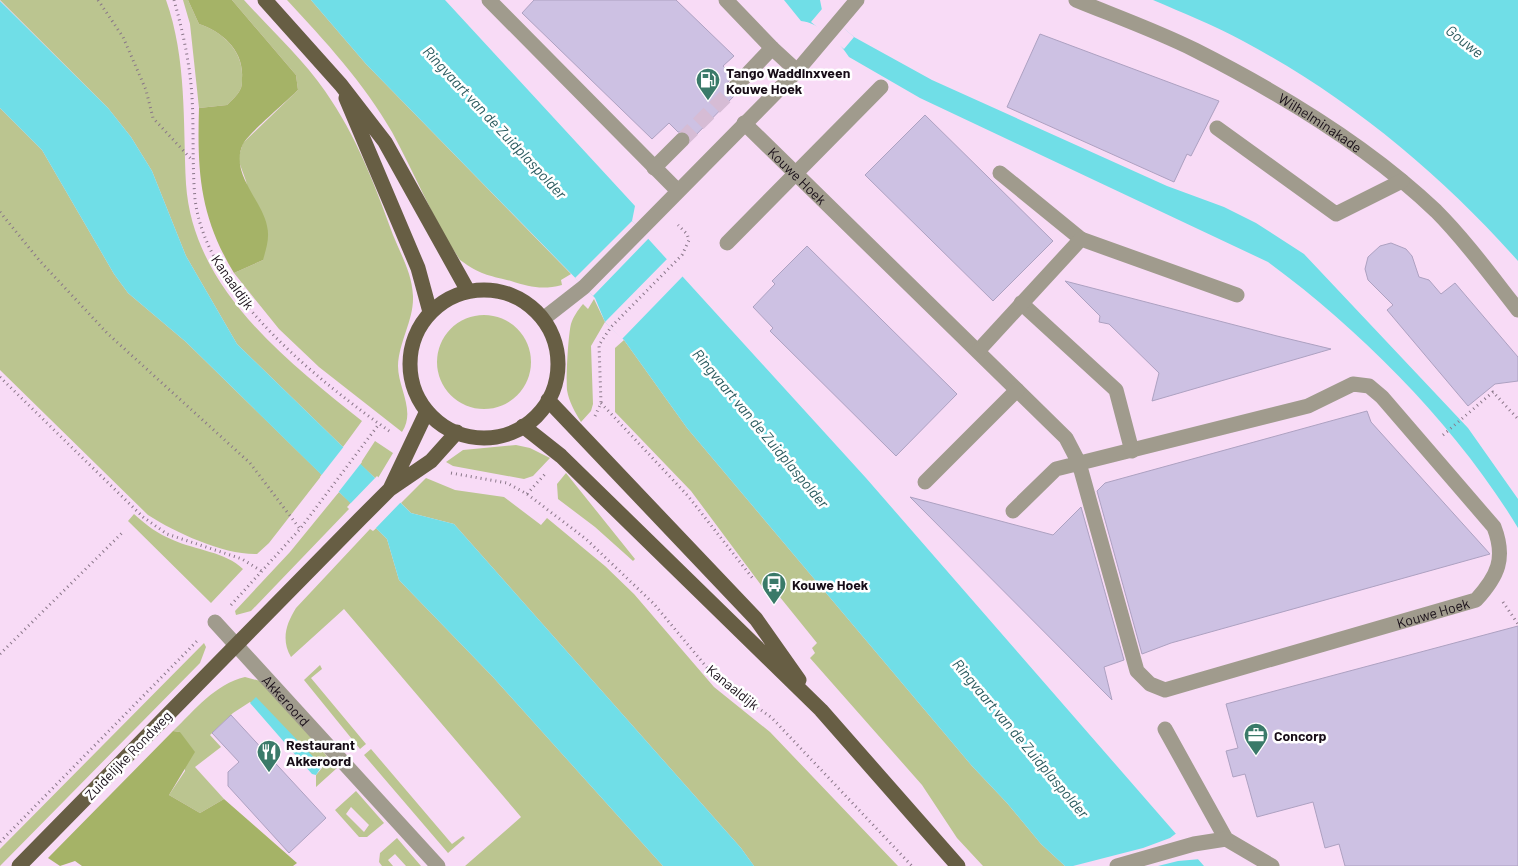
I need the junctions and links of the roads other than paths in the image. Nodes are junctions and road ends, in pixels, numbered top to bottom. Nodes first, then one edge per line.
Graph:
1 (265, 0) edge
2 (489, 0) edge
3 (726, 0) edge
4 (857, 0) edge
5 (1076, 0) edge
6 (772, 48) junction
7 (797, 71) junction
8 (341, 85) junction
9 (736, 86) tunnel mouth
10 (881, 87) dead end
11 (744, 123) junction
12 (1217, 128) dead end
13 (682, 140) tunnel mouth
14 (654, 168) junction
15 (1000, 173) dead end
16 (796, 174) junction
17 (1402, 181) junction
18 (677, 190) junction
19 (1081, 239) junction
20 (727, 243) dead end
21 (468, 291) junction
22 (1237, 295) dead end
23 (1021, 303) junction
24 (1518, 310) edge
25 (430, 312) junction
26 (542, 319) junction
27 (978, 351) junction
28 (1017, 390) junction
29 (548, 400) junction
30 (427, 411) junction
31 (523, 426) junction
32 (457, 432) junction
33 (1132, 451) junction
34 (1079, 463) junction
35 (926, 482) dead end
36 (390, 489) junction
37 (1013, 511) dead end
38 (215, 622) road end
39 (238, 644) junction
40 (821, 710) junction
41 (1165, 729) dead end
42 (1226, 839) junction
43 (20, 866) edge
44 (438, 866) edge
45 (958, 866) edge
46 (1117, 866) edge
47 (1272, 866) edge

1 - 8 main road
2 - 14 street
3 - 6 street
4 - 7 street
5 - 17 street, Wilhelminakade
6 - 7 street
6 - 9 street
7 - 11 street
8 - 21 main road
8 - 25 main road
10 - 16 street
11 - 16 street, Kouwe Hoek
11 - 18 street
12 - 17 street
13 - 14 street
14 - 18 street
15 - 19 street
16 - 20 street
16 - 27 street, Kouwe Hoek
17 - 24 street, Wilhelminakade
18 - 26 street
19 - 22 street
19 - 23 street
21 - 25 main road
21 - 26 main road
23 - 27 street
23 - 33 street
25 - 30 main road
26 - 29 main road
27 - 28 street, Kouwe Hoek
28 - 34 street, Kouwe Hoek
28 - 35 street
29 - 31 main road
29 - 40 main road
30 - 32 main road
30 - 36 main road, Zuidelijke Rondweg
31 - 32 main road
31 - 40 main road
32 - 36 main road, Zuidelijke Rondweg
33 - 34 street, Kouwe Hoek
33 - 34 street, Kouwe Hoek
34 - 37 street
36 - 39 main road, Zuidelijke Rondweg
38 - 39 street
39 - 43 main road, Zuidelijke Rondweg
39 - 44 street, Akkeroord
40 - 45 main road
41 - 42 street
42 - 46 street
42 - 47 street

